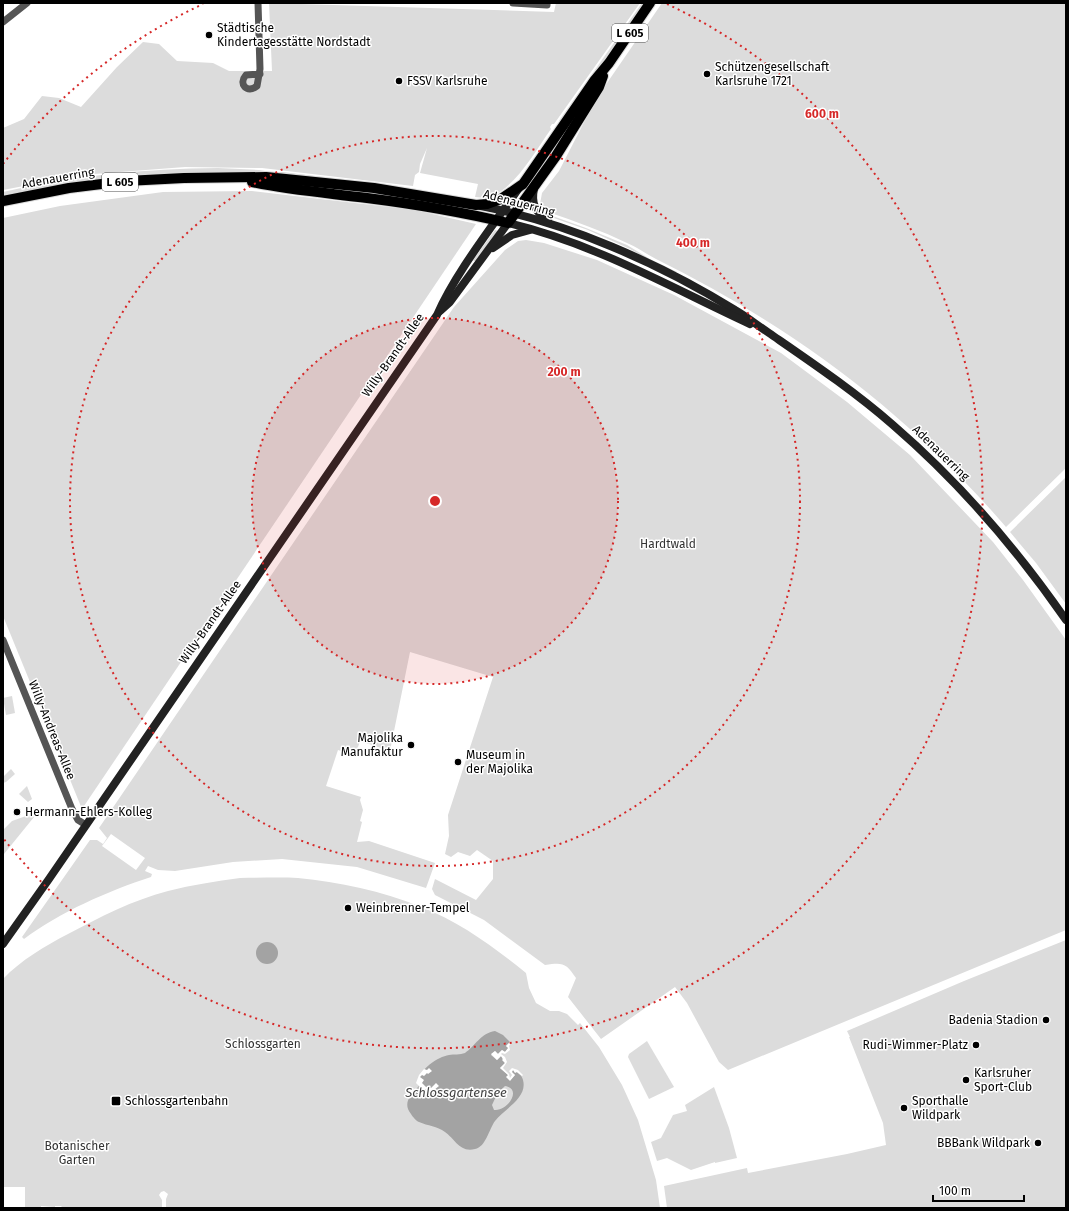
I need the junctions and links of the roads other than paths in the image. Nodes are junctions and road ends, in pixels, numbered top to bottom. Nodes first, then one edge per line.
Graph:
1 (27, 3) edge
2 (258, 3) edge
3 (513, 3) edge
4 (547, 3) edge
5 (650, 3) edge
6 (3, 22) edge
7 (609, 63) junction
8 (260, 74) dead end
9 (238, 178) junction
10 (523, 184) junction
11 (534, 189) junction
12 (3, 201) edge
13 (476, 205) junction
14 (504, 211) junction
15 (516, 214) junction
16 (497, 221) junction
17 (508, 223) junction
18 (555, 225) junction
19 (534, 230) junction
20 (486, 253) junction
21 (437, 315) junction
22 (769, 333) junction
23 (1066, 620) edge
24 (3, 640) edge
25 (86, 825) junction
26 (3, 944) edge

1 - 6 street
2 - 8 street
3 - 4 street
5 - 7 main road, Willy-Brandt-Allee / L 605
7 - 10 main road, Willy-Brandt-Allee / L 605
7 - 11 main road, Willy-Brandt-Allee / L 605
9 - 12 main road, Adenauerring / L 605
9 - 13 main road, Adenauerring / L 605
9 - 16 main road, Adenauerring / L 605
10 - 13 main road
10 - 14 main road, Willy-Brandt-Allee / L 605
11 - 15 main road, Willy-Brandt-Allee / L 605
11 - 18 main road
13 - 14 main road, Adenauerring / L 605
14 - 15 main road, Adenauerring
14 - 16 main road, Willy-Brandt-Allee
15 - 17 main road, Willy-Brandt-Allee / L 605
15 - 18 main road, Adenauerring
16 - 17 main road, Adenauerring / L 605
16 - 21 main road, Willy-Brandt-Allee
17 - 19 main road, Adenauerring
17 - 20 main road, Willy-Brandt-Allee
18 - 22 main road, Adenauerring
19 - 20 main road
19 - 22 main road, Adenauerring
20 - 21 main road, Willy-Brandt-Allee
21 - 25 main road, Willy-Brandt-Allee
22 - 23 main road, Adenauerring
24 - 25 street, Willy-Andreas-Allee
25 - 26 main road, Willy-Brandt-Allee

